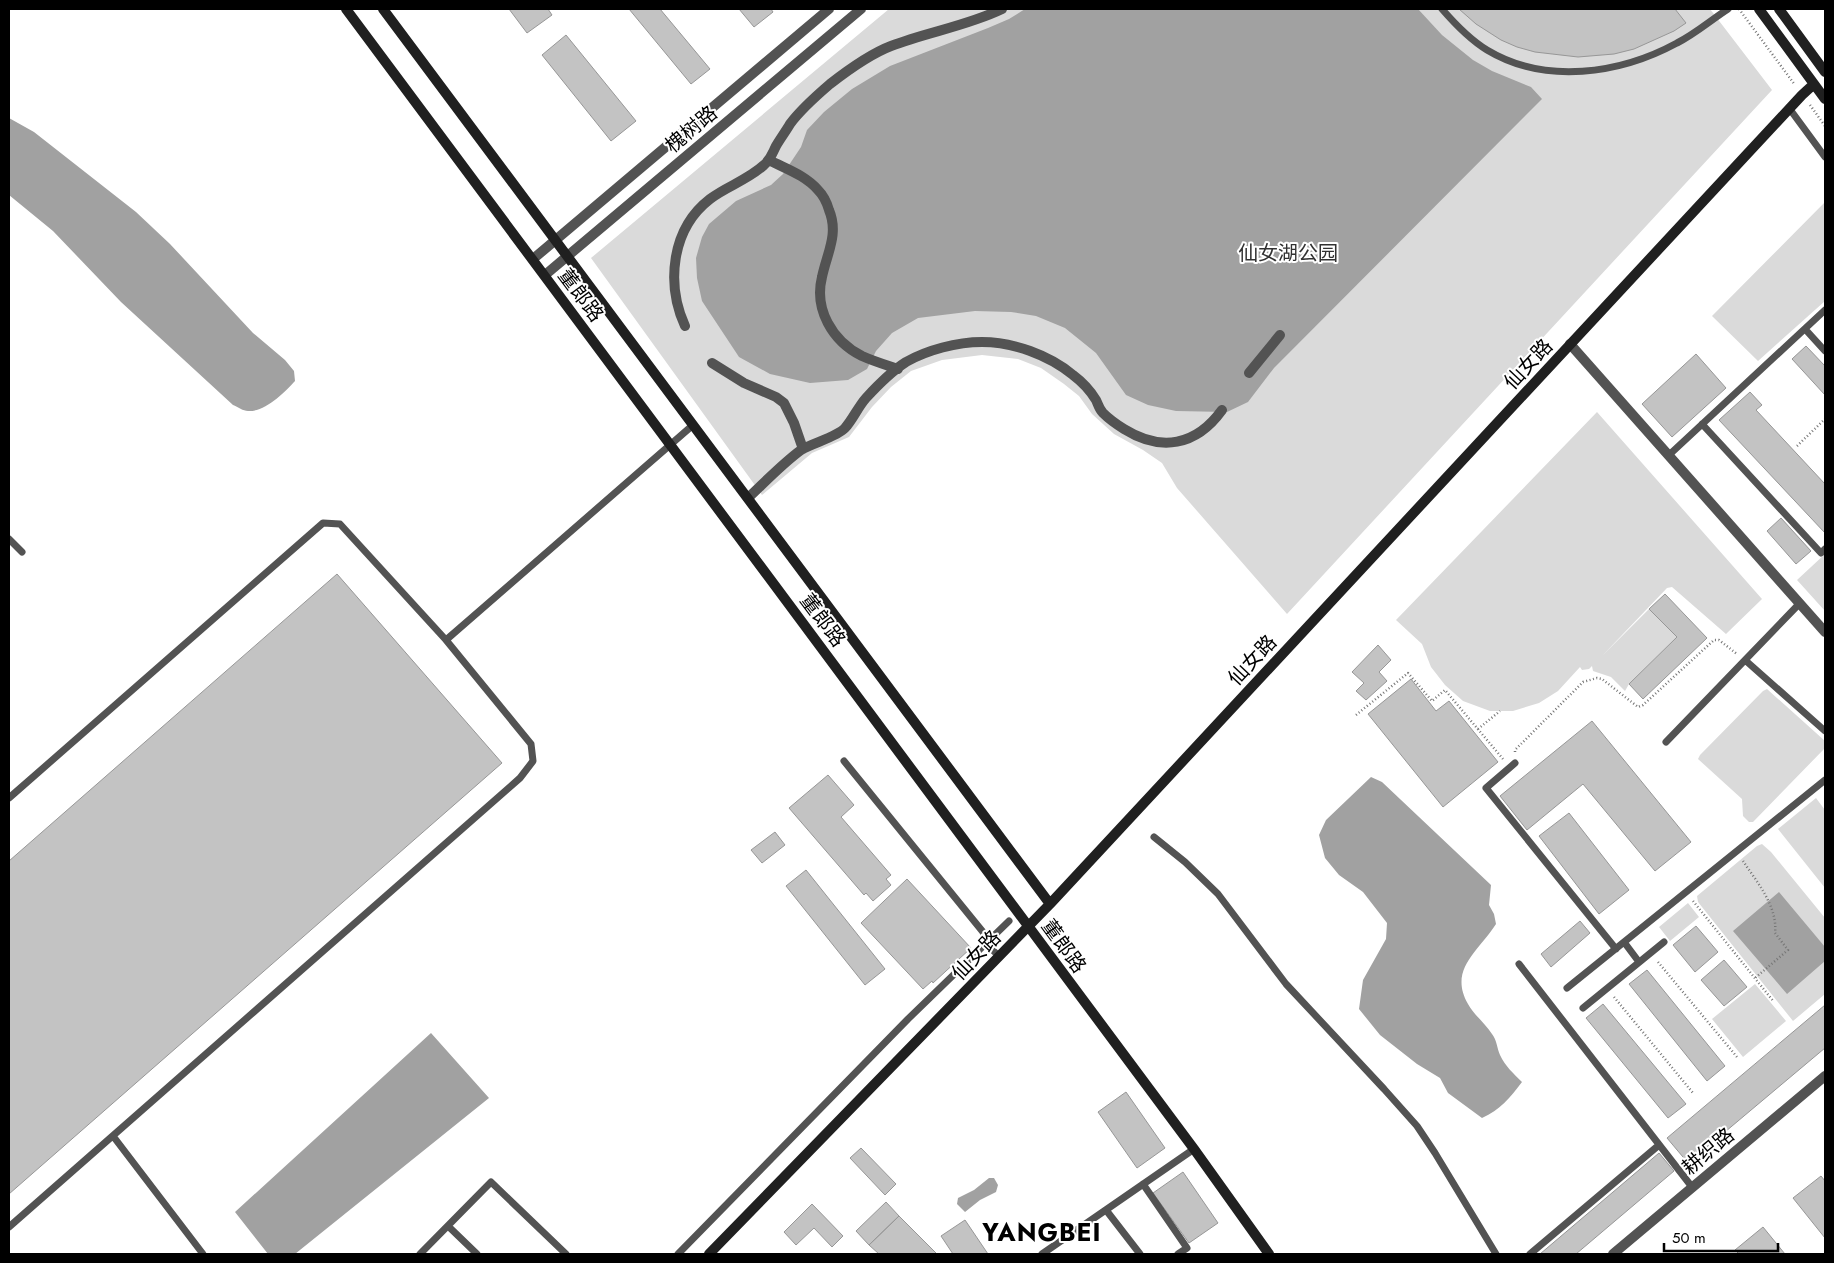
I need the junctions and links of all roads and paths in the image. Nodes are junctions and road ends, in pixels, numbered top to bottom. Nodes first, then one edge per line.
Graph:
1 (346, 9) edge
2 (383, 9) edge
3 (829, 9) edge
4 (860, 9) edge
5 (1002, 9) edge
6 (1442, 9) edge
7 (1728, 9) edge
8 (1739, 9) edge
9 (1759, 9) edge
10 (1779, 9) edge
11 (1824, 69) edge
12 (1812, 80) junction
13 (1802, 95) junction
14 (1825, 97) edge
15 (1789, 108) junction
16 (1825, 126) edge
17 (1825, 157) edge
18 (769, 160) junction
19 (555, 240) junction
20 (567, 256) junction
21 (532, 259) junction
22 (545, 276) junction
23 (1825, 310) edge
24 (685, 326) dead end
25 (1805, 329) junction
26 (1280, 335) dead end
27 (1570, 344) junction
28 (1825, 351) edge
29 (712, 363) dead end
30 (898, 369) junction
31 (1249, 373) dead end
32 (1220, 412) dead end
33 (1825, 419) edge
34 (693, 424) junction
35 (1702, 424) junction
36 (671, 445) junction
37 (1797, 446) dead end
38 (803, 449) junction
39 (1669, 455) junction
40 (748, 498) junction
41 (9, 539) edge
42 (1825, 549) edge
43 (22, 552) dead end
44 (1800, 603) junction
45 (1825, 632) edge
46 (446, 640) junction
47 (1745, 660) junction
48 (1500, 711) dead end
49 (1356, 715) dead end
50 (1478, 730) junction
51 (1825, 731) edge
52 (1666, 742) dead end
53 (844, 761) dead end
54 (1512, 765) junction
55 (1825, 780) edge
56 (9, 798) edge
57 (1154, 837) dead end
58 (1736, 851) junction
59 (1686, 892) junction
60 (1050, 904) junction
61 (1009, 921) dead end
62 (1028, 926) junction
63 (1624, 942) junction
64 (1664, 942) dead end
65 (986, 944) junction
66 (1616, 949) junction
67 (1650, 953) junction
68 (999, 956) junction
69 (1639, 962) junction
70 (1519, 964) dead end
71 (1755, 978) junction
72 (1567, 988) dead end
73 (1607, 988) junction
74 (1774, 1002) dead end
75 (1583, 1008) dead end
76 (1737, 1057) dead end
77 (1825, 1076) edge
78 (1693, 1093) dead end
79 (112, 1136) junction
80 (1659, 1145) junction
81 (1194, 1149) junction
82 (1142, 1184) junction
83 (1692, 1187) junction
84 (1106, 1210) junction
85 (448, 1226) junction
86 (9, 1227) edge
87 (203, 1254) edge
88 (420, 1254) edge
89 (476, 1254) edge
90 (566, 1254) edge
91 (678, 1254) edge
92 (710, 1254) edge
93 (1042, 1254) edge
94 (1140, 1254) edge
95 (1178, 1254) edge
96 (1269, 1254) edge
97 (1496, 1254) edge
98 (1530, 1254) edge
99 (1613, 1254) edge

1 - 21 street, 董郎路
2 - 19 street, 董郎路
3 - 19 street, 槐树路
4 - 20 street, 槐树路
5 - 18 street
6 - 7 lane
8 - 13 path
9 - 12 street
10 - 11 street
11 - 12 street, 仙女路
12 - 13 street, 仙女路
12 - 14 street
13 - 15 street, 仙女路
13 - 16 path
15 - 17 lane
15 - 27 street, 仙女路
18 - 24 street
18 - 30 street
19 - 20 street, 董郎路
19 - 21 street, 槐树路
20 - 22 street, 槐树路
20 - 34 street, 董郎路
21 - 22 street, 董郎路
22 - 36 street, 董郎路
23 - 25 lane
25 - 28 lane
25 - 35 lane
26 - 31 street
27 - 39 street
27 - 60 street, 仙女路
29 - 38 street
30 - 32 street
30 - 38 street
33 - 37 path
34 - 36 lane
34 - 40 street, 董郎路
35 - 39 lane
35 - 42 lane
36 - 46 lane
36 - 62 street, 董郎路
38 - 40 street
39 - 44 street
40 - 60 street, 董郎路
41 - 43 lane
44 - 45 street
44 - 47 lane
46 - 56 lane
46 - 79 lane
47 - 51 lane
47 - 52 lane
47 - 54 path
48 - 50 path
49 - 50 path
50 - 54 path
53 - 65 lane
54 - 66 lane
55 - 58 lane
57 - 97 lane
58 - 59 lane
58 - 71 path
59 - 63 lane
59 - 71 path
60 - 62 street, 仙女路
61 - 65 lane
62 - 68 street, 仙女路
62 - 81 street, 董郎路
63 - 66 lane
63 - 69 lane
64 - 67 lane
65 - 68 lane
65 - 91 lane
66 - 72 lane
67 - 69 lane
67 - 76 path
68 - 92 street, 仙女路
69 - 73 lane
70 - 80 lane
71 - 74 path
73 - 75 lane
73 - 78 path
77 - 83 street, 耕织路
79 - 86 lane
79 - 87 lane
80 - 83 lane
80 - 98 lane
81 - 82 lane
81 - 96 street, 董郎路
82 - 84 lane
82 - 95 lane
83 - 99 street, 耕织路
84 - 93 lane
84 - 94 lane
85 - 88 lane
85 - 89 lane
85 - 90 lane

